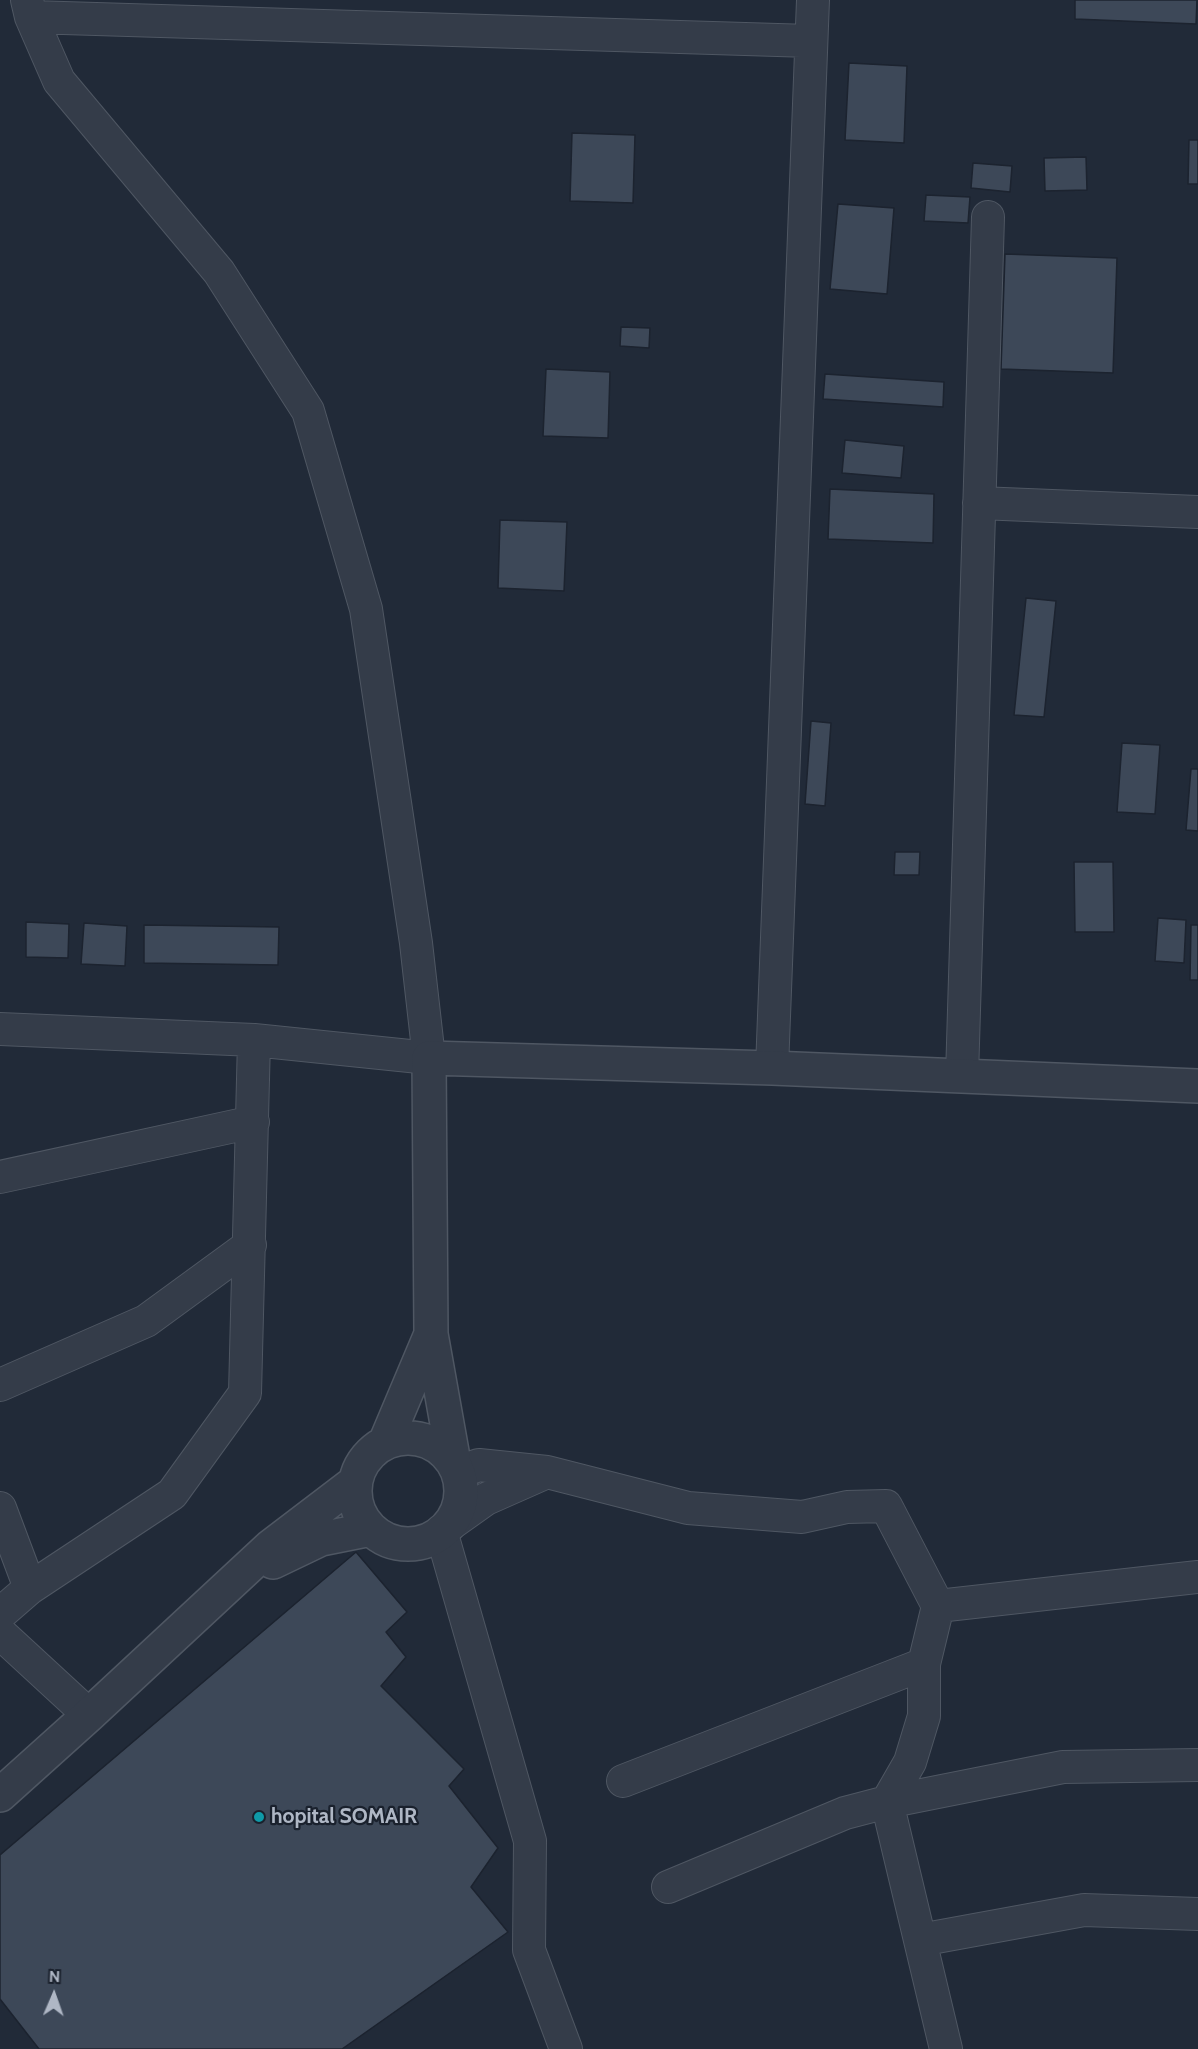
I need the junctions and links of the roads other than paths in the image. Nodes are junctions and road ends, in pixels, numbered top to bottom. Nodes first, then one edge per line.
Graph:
1 (813, 0) edge
2 (29, 9) edge
3 (810, 41) junction
4 (988, 217) dead end
5 (979, 503) junction
6 (1198, 512) edge
7 (0, 1029) edge
8 (254, 1040) junction
9 (429, 1058) junction
10 (772, 1068) junction
11 (962, 1076) junction
12 (1198, 1086) edge
13 (253, 1122) junction
14 (0, 1177) edge
15 (250, 1245) junction
16 (431, 1334) junction
17 (0, 1385) edge
18 (385, 1443) junction
19 (456, 1467) junction
20 (547, 1472) junction
21 (355, 1482) junction
22 (0, 1508) edge
23 (371, 1528) junction
24 (441, 1531) junction
25 (1198, 1577) edge
26 (237, 1579) junction
27 (30, 1588) junction
28 (938, 1606) junction
29 (0, 1614) edge
30 (0, 1633) edge
31 (924, 1664) junction
32 (89, 1715) junction
33 (1198, 1765) edge
34 (623, 1781) dead end
35 (0, 1794) edge
36 (886, 1802) junction
37 (668, 1887) dead end
38 (1198, 1914) edge
39 (920, 1940) junction
40 (566, 2049) edge
41 (946, 2049) edge

1 - 3 street
2 - 3 street
2 - 9 street
3 - 10 street
4 - 5 street
5 - 6 street
5 - 11 street
7 - 8 street
8 - 9 street
8 - 13 street
9 - 10 street
9 - 16 street
10 - 11 street
11 - 12 street
13 - 14 street
13 - 15 street
15 - 17 street
15 - 27 street
16 - 18 street
16 - 19 street
18 - 19 street
18 - 21 street
19 - 20 street
19 - 24 street
20 - 24 street
20 - 28 street
21 - 23 street
21 - 26 street
22 - 27 street
23 - 24 street
23 - 26 street
24 - 40 street
25 - 28 street
26 - 32 street
27 - 29 street
28 - 31 street
30 - 32 street
31 - 34 street
31 - 36 street
32 - 35 street
33 - 36 street
36 - 37 street
36 - 39 street
38 - 39 street
39 - 41 street

